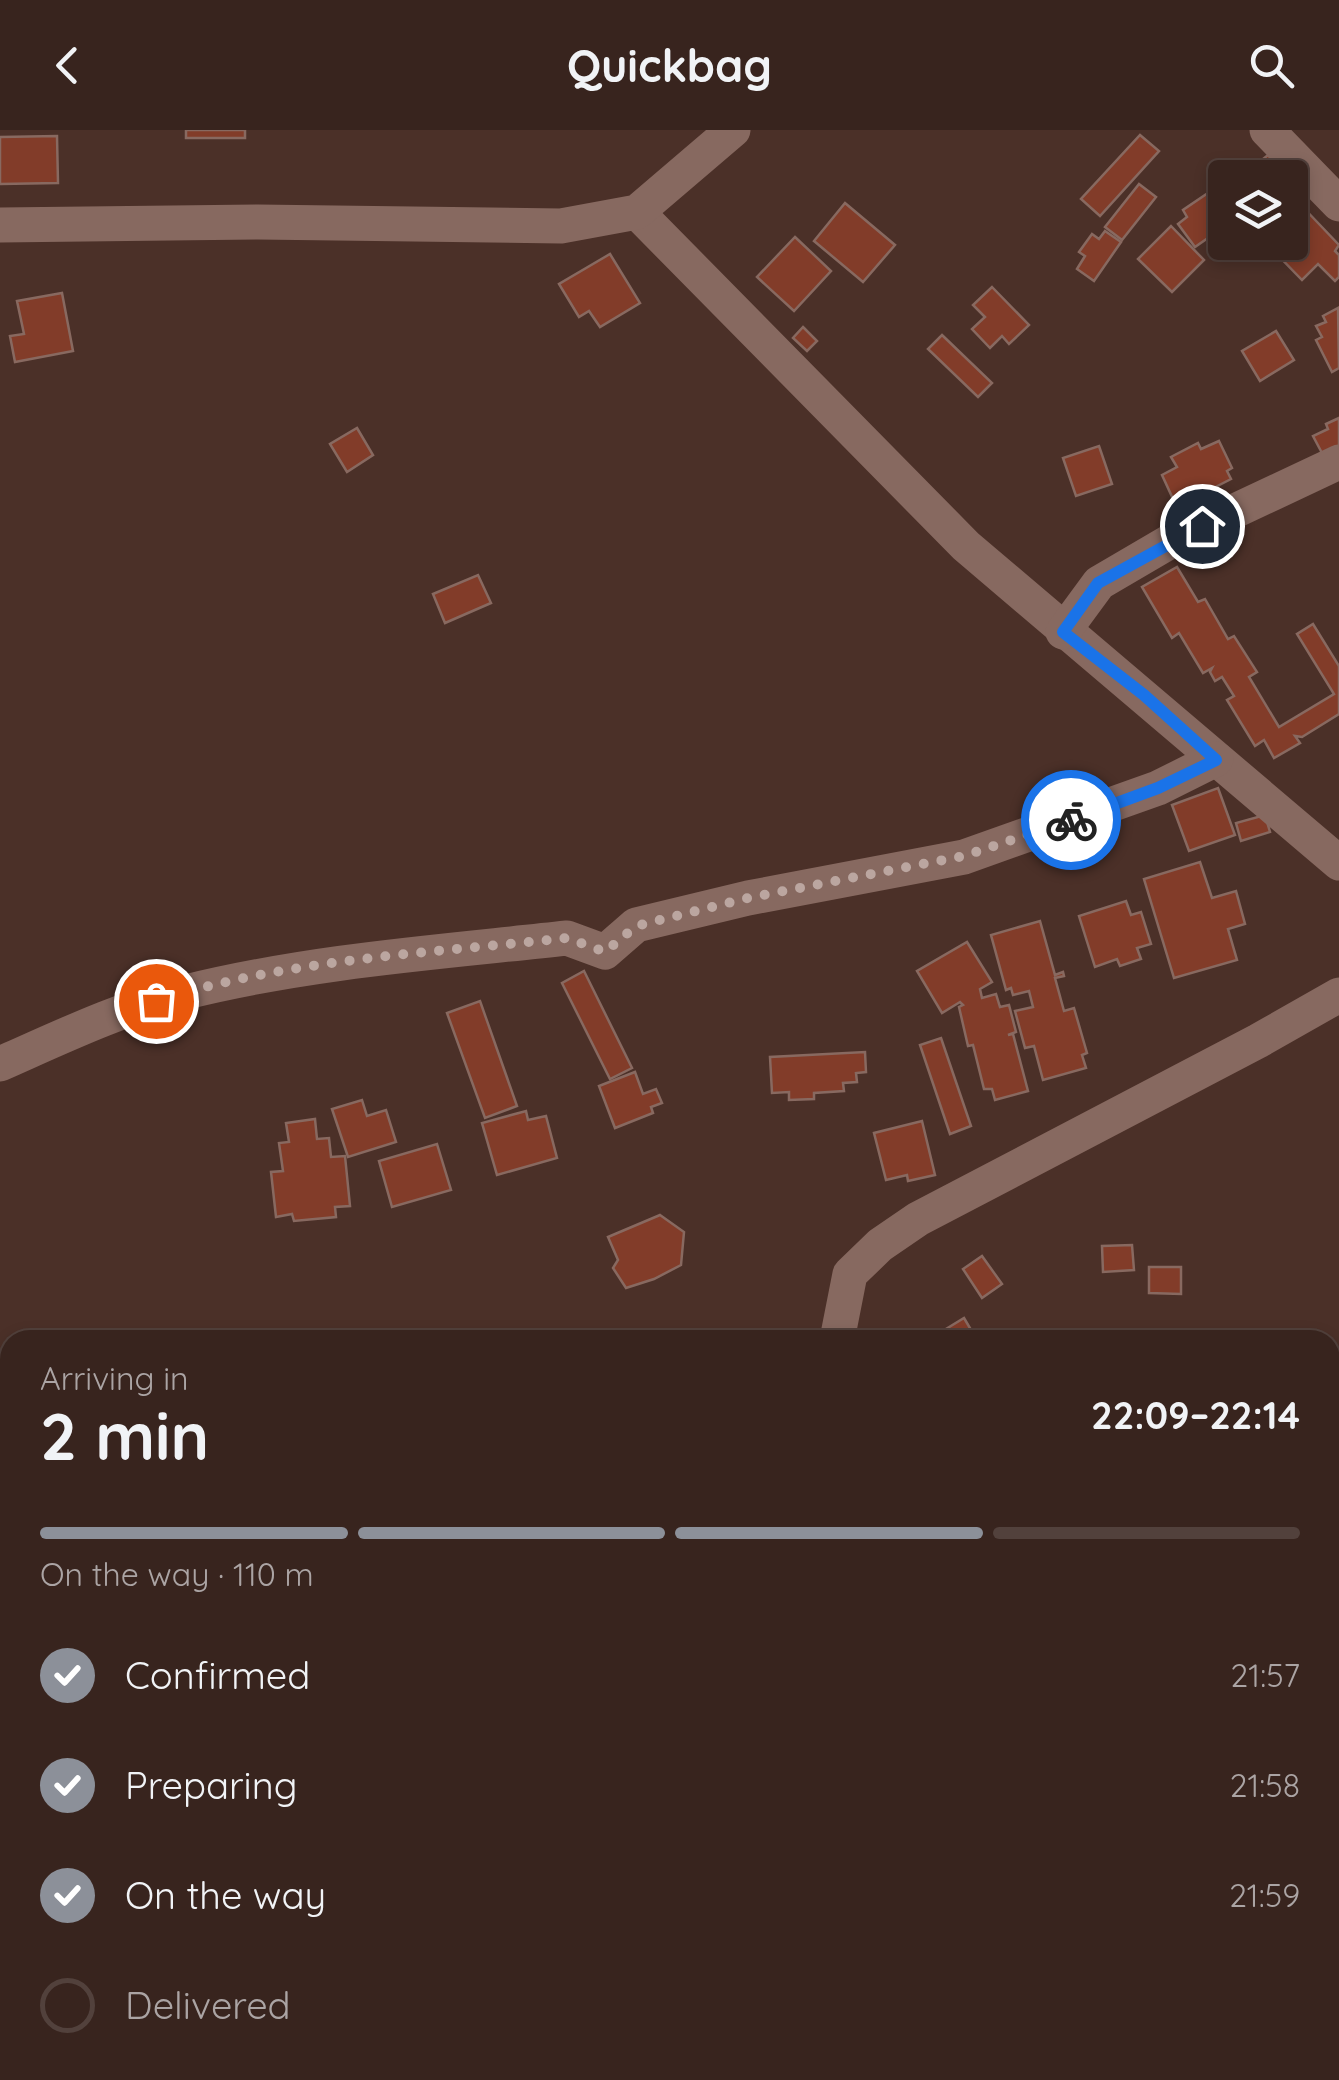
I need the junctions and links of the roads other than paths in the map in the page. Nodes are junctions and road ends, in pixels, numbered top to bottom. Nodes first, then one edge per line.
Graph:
1 (734, 130) edge
2 (1267, 130) edge
3 (1339, 204) edge
4 (637, 212) junction
5 (0, 225) edge
6 (1339, 462) edge
7 (1063, 632) junction
8 (1216, 760) junction
9 (1339, 863) edge
10 (1339, 995) edge
11 (0, 1064) edge
12 (839, 1330) edge

1 - 4 street
2 - 3 street
4 - 5 street
4 - 7 street
6 - 7 street
7 - 8 street
8 - 9 street
8 - 11 street
10 - 12 street

